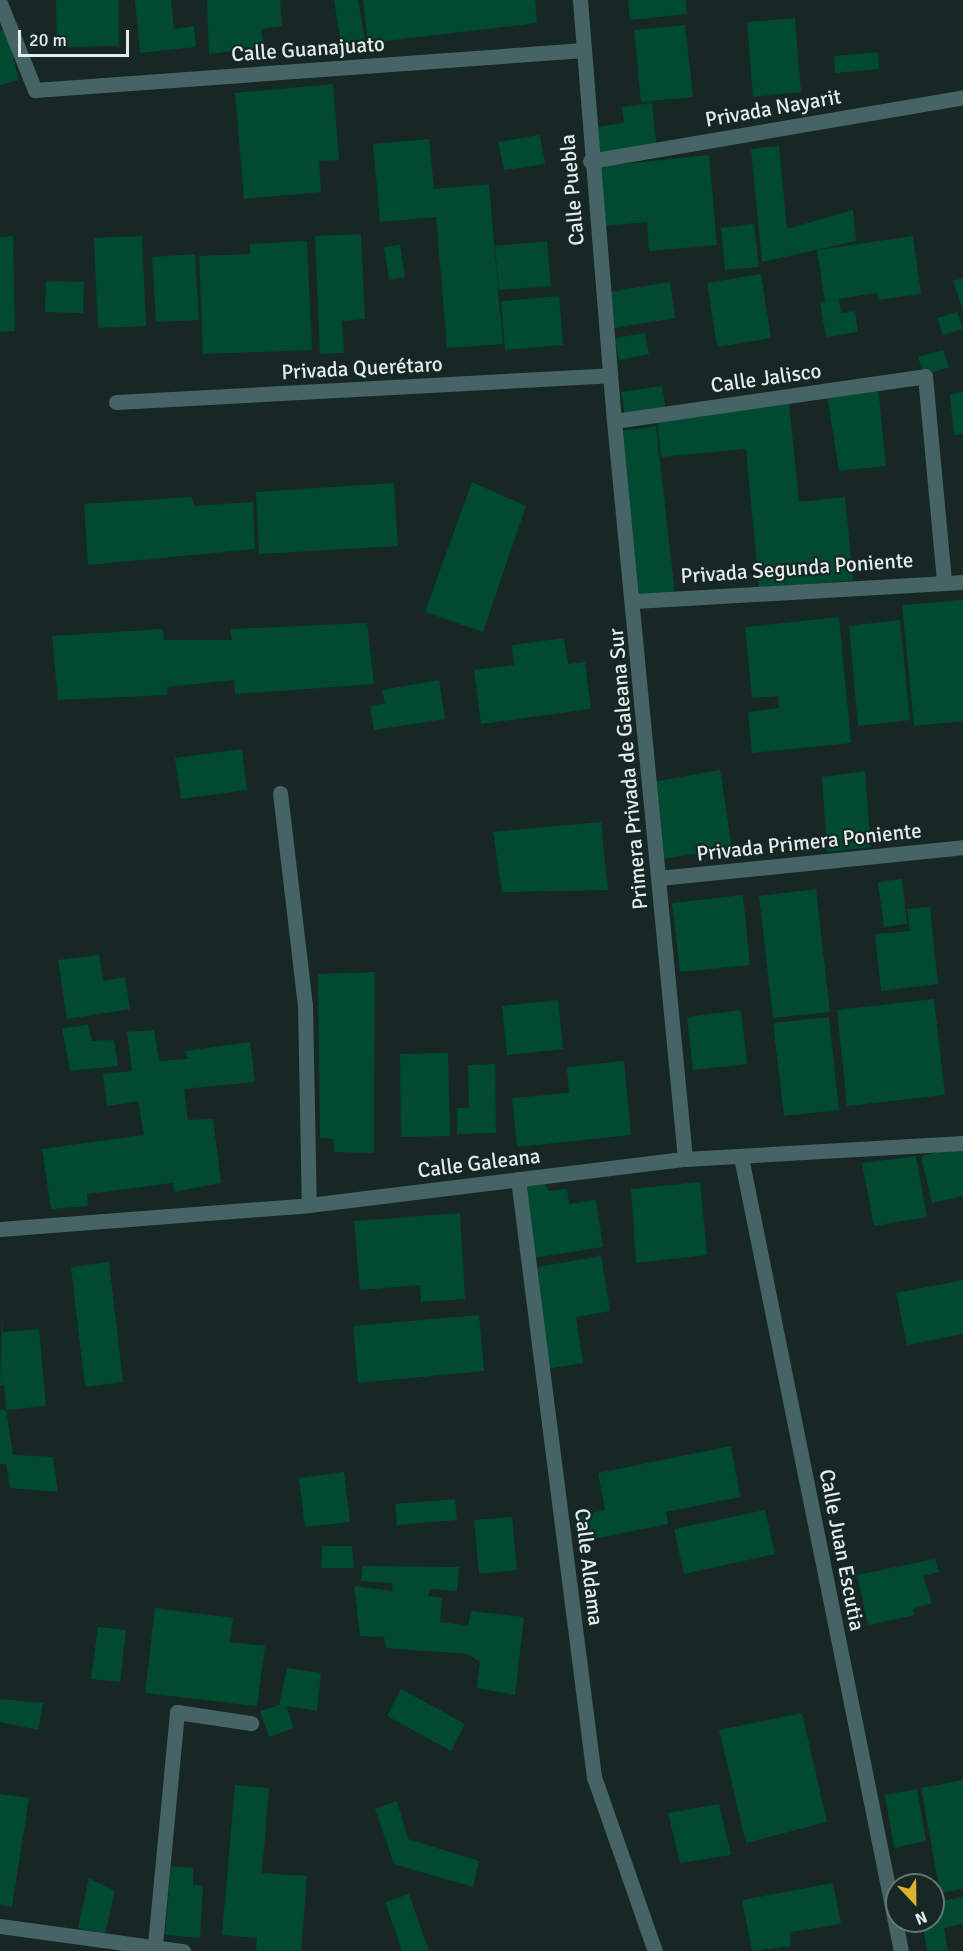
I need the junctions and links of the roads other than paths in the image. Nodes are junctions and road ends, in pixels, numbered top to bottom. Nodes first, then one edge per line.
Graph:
1 (580, 0) edge
2 (0, 3) edge
3 (584, 50) junction
4 (963, 97) edge
5 (590, 161) junction
6 (610, 375) junction
7 (116, 402) dead end
8 (614, 421) junction
9 (944, 579) junction
10 (963, 582) edge
11 (634, 601) junction
12 (280, 793) dead end
13 (963, 847) edge
14 (659, 878) junction
15 (963, 1143) edge
16 (741, 1157) junction
17 (685, 1159) junction
18 (518, 1179) junction
19 (309, 1205) junction
20 (0, 1229) edge
21 (251, 1724) dead end
22 (0, 1926) edge
23 (155, 1945) junction
24 (85, 1946) edge
25 (183, 1951) edge
26 (655, 1951) edge
27 (901, 1951) edge

1 - 3 street, Calle Puebla
2 - 3 street, Calle Guanajuato
3 - 5 street, Calle Puebla
4 - 5 street, Privada Nayarit
5 - 6 street, Calle Puebla
6 - 7 street, Privada Querétaro
6 - 8 street, Primera Privada de Galeana Sur
8 - 9 street, Calle Jalisco
8 - 11 street, Primera Privada de Galeana Sur
9 - 10 street, Privada Segunda Poniente
9 - 11 street, Privada Segunda Poniente
11 - 14 street, Primera Privada de Galeana Sur
12 - 19 street
13 - 14 street, Privada Primera Poniente
14 - 17 street, Primera Privada de Galeana Sur
15 - 16 street, Calle Galeana
16 - 17 street, Calle Galeana
16 - 27 street, Calle Juan Escutia
17 - 18 street, Calle Galeana
18 - 19 street, Calle Galeana
18 - 26 street, Calle Aldama
19 - 20 street, Calle Galeana
21 - 23 street
22 - 24 street
23 - 24 street
23 - 25 street

